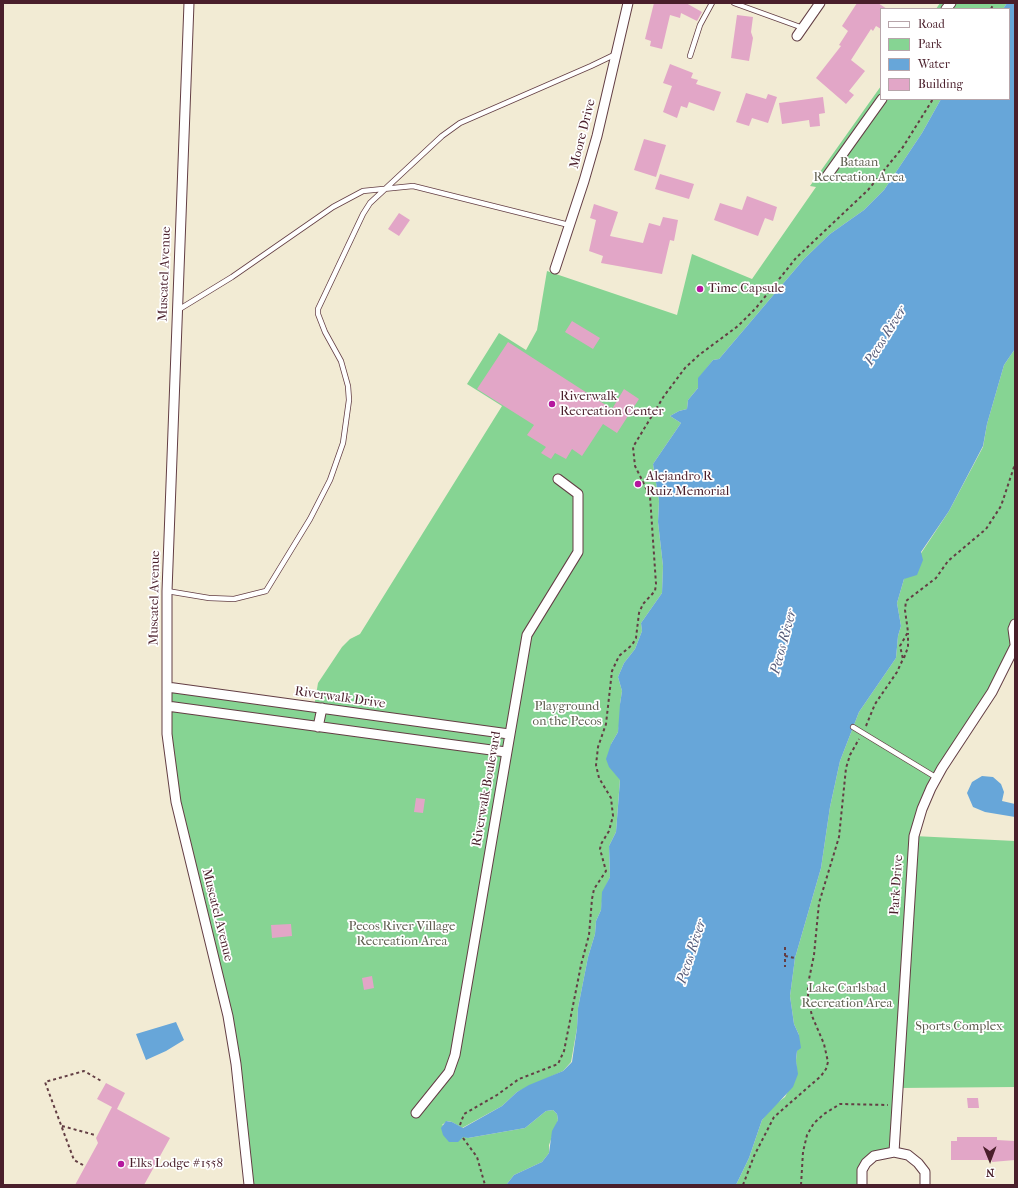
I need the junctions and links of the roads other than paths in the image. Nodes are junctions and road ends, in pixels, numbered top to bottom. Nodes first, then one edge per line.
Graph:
1 (189, 3) edge
2 (628, 3) edge
3 (712, 3) edge
4 (734, 3) edge
5 (820, 3) edge
6 (803, 28) junction
7 (798, 36) dead end
8 (616, 53) junction
9 (690, 56) dead end
10 (881, 100) edge
11 (827, 176) dead end
12 (387, 188) junction
13 (569, 225) junction
14 (555, 269) dead end
15 (177, 311) junction
16 (558, 479) dead end
17 (167, 591) junction
18 (1015, 624) edge
19 (1015, 645) edge
20 (167, 687) junction
21 (167, 706) junction
22 (322, 708) junction
23 (318, 726) junction
24 (853, 727) dead end
25 (510, 734) junction
26 (506, 752) junction
27 (936, 778) junction
28 (416, 1113) dead end
29 (894, 1152) junction
30 (249, 1185) edge
31 (862, 1185) edge
32 (925, 1185) edge

1 - 15 street, Muscatel Avenue
2 - 8 street, Moore Drive
3 - 9 lane
4 - 6 lane
5 - 6 street
6 - 7 street
8 - 12 lane
8 - 13 street, Moore Drive
10 - 11 street
12 - 13 lane
12 - 15 lane
12 - 17 lane
13 - 14 street, Moore Drive
15 - 17 street, Muscatel Avenue
16 - 25 street, Riverwalk Boulevard
17 - 20 street, Muscatel Avenue
18 - 19 street, Park Drive
19 - 27 street, Park Drive
20 - 21 street, Muscatel Avenue
20 - 22 street, Riverwalk Drive
21 - 23 street
21 - 30 street, Muscatel Avenue
22 - 23 street
22 - 25 street, Riverwalk Drive
23 - 26 street
24 - 27 lane
25 - 26 street, Riverwalk Boulevard
26 - 28 street, Riverwalk Boulevard
27 - 29 street, Park Drive
29 - 31 street
29 - 32 street

